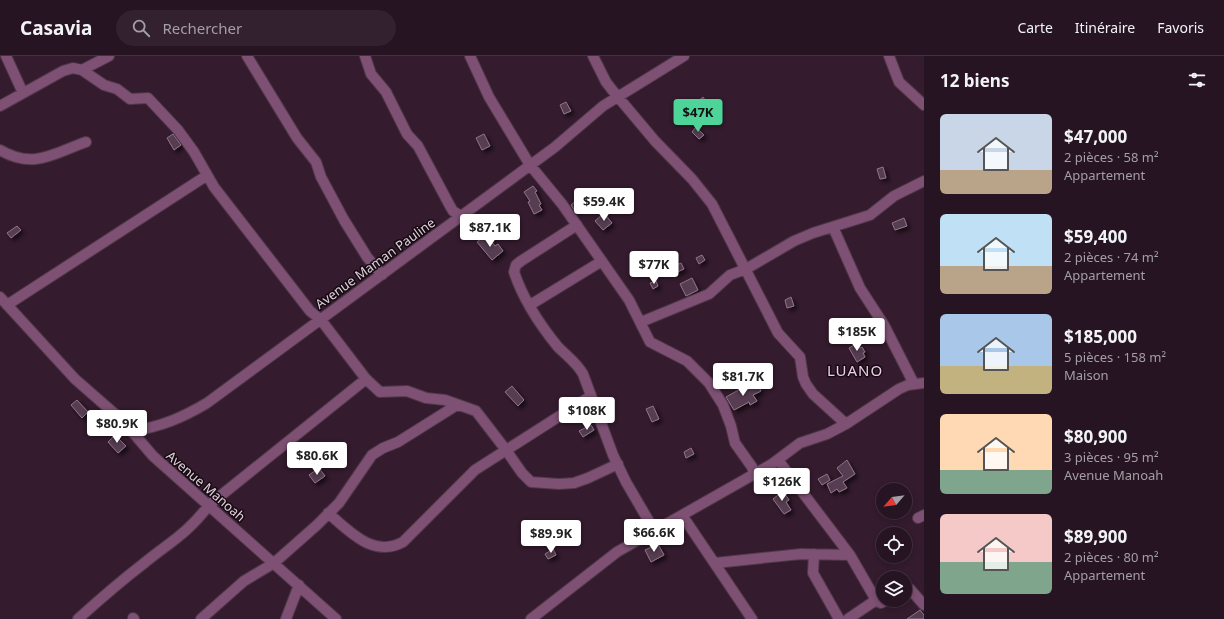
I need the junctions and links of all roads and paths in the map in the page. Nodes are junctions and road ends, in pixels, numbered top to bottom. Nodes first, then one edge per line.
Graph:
1 (6, 56) edge
2 (109, 56) edge
3 (247, 56) edge
4 (365, 56) edge
5 (470, 56) edge
6 (593, 56) edge
7 (684, 56) edge
8 (889, 56) edge
9 (82, 70) junction
10 (23, 93) junction
11 (618, 96) junction
12 (924, 105) edge
13 (0, 106) edge
14 (86, 142) dead end
15 (0, 150) edge
16 (530, 165) junction
17 (206, 176) junction
18 (924, 181) edge
19 (461, 216) junction
20 (578, 225) junction
21 (833, 227) junction
22 (602, 261) junction
23 (746, 269) junction
24 (382, 275) junction
25 (0, 297) edge
26 (8, 305) junction
27 (530, 305) junction
28 (321, 320) junction
29 (641, 322) junction
30 (366, 379) junction
31 (919, 384) edge
32 (591, 396) junction
33 (457, 405) junction
34 (846, 424) junction
35 (132, 431) junction
36 (506, 450) junction
37 (778, 460) junction
38 (618, 464) junction
39 (754, 474) junction
40 (209, 505) junction
41 (328, 514) junction
42 (682, 515) junction
43 (654, 530) junction
44 (814, 554) junction
45 (850, 555) junction
46 (274, 563) junction
47 (715, 564) junction
48 (299, 585) junction
49 (912, 591) edge
50 (876, 592) edge
51 (876, 603) edge
52 (924, 605) edge
53 (78, 619) edge
54 (201, 619) edge
55 (286, 619) edge
56 (336, 619) edge
57 (531, 619) edge
58 (752, 619) edge
59 (838, 619) edge
60 (848, 619) edge

1 - 10 street
2 - 9 street
3 - 24 street
4 - 19 street
5 - 16 street
6 - 11 street
7 - 11 street, Avenue Maman Pauline
8 - 12 street
9 - 10 street
9 - 17 street
10 - 13 street
11 - 16 street, Avenue Maman Pauline
11 - 23 street
14 - 15 street
16 - 19 street, Avenue Maman Pauline
16 - 20 street
17 - 26 street
17 - 28 street
18 - 21 street
19 - 24 street, Avenue Maman Pauline
20 - 22 street
20 - 27 street
21 - 23 street
21 - 31 street
22 - 27 street
22 - 29 street
23 - 29 street
23 - 34 street
24 - 28 street, Avenue Maman Pauline
25 - 26 street, Avenue Manoah
26 - 35 street, Avenue Manoah
27 - 32 street
28 - 30 street
28 - 35 street, Avenue Maman Pauline
29 - 39 street
30 - 33 street
30 - 40 street
31 - 34 street
32 - 36 street
32 - 38 street
33 - 36 street
33 - 41 street
34 - 37 street
35 - 40 street, Avenue Manoah
36 - 38 street
36 - 41 street
37 - 39 street
37 - 45 street
38 - 43 street
39 - 42 street
40 - 46 street, Avenue Manoah
40 - 53 street
41 - 46 street
42 - 43 street
42 - 47 street
43 - 57 street
44 - 45 street
44 - 47 street
44 - 59 street
45 - 50 street
46 - 48 street, Avenue Manoah
46 - 54 street
47 - 58 street
48 - 55 street
48 - 56 street, Avenue Manoah
49 - 52 street
51 - 60 street

